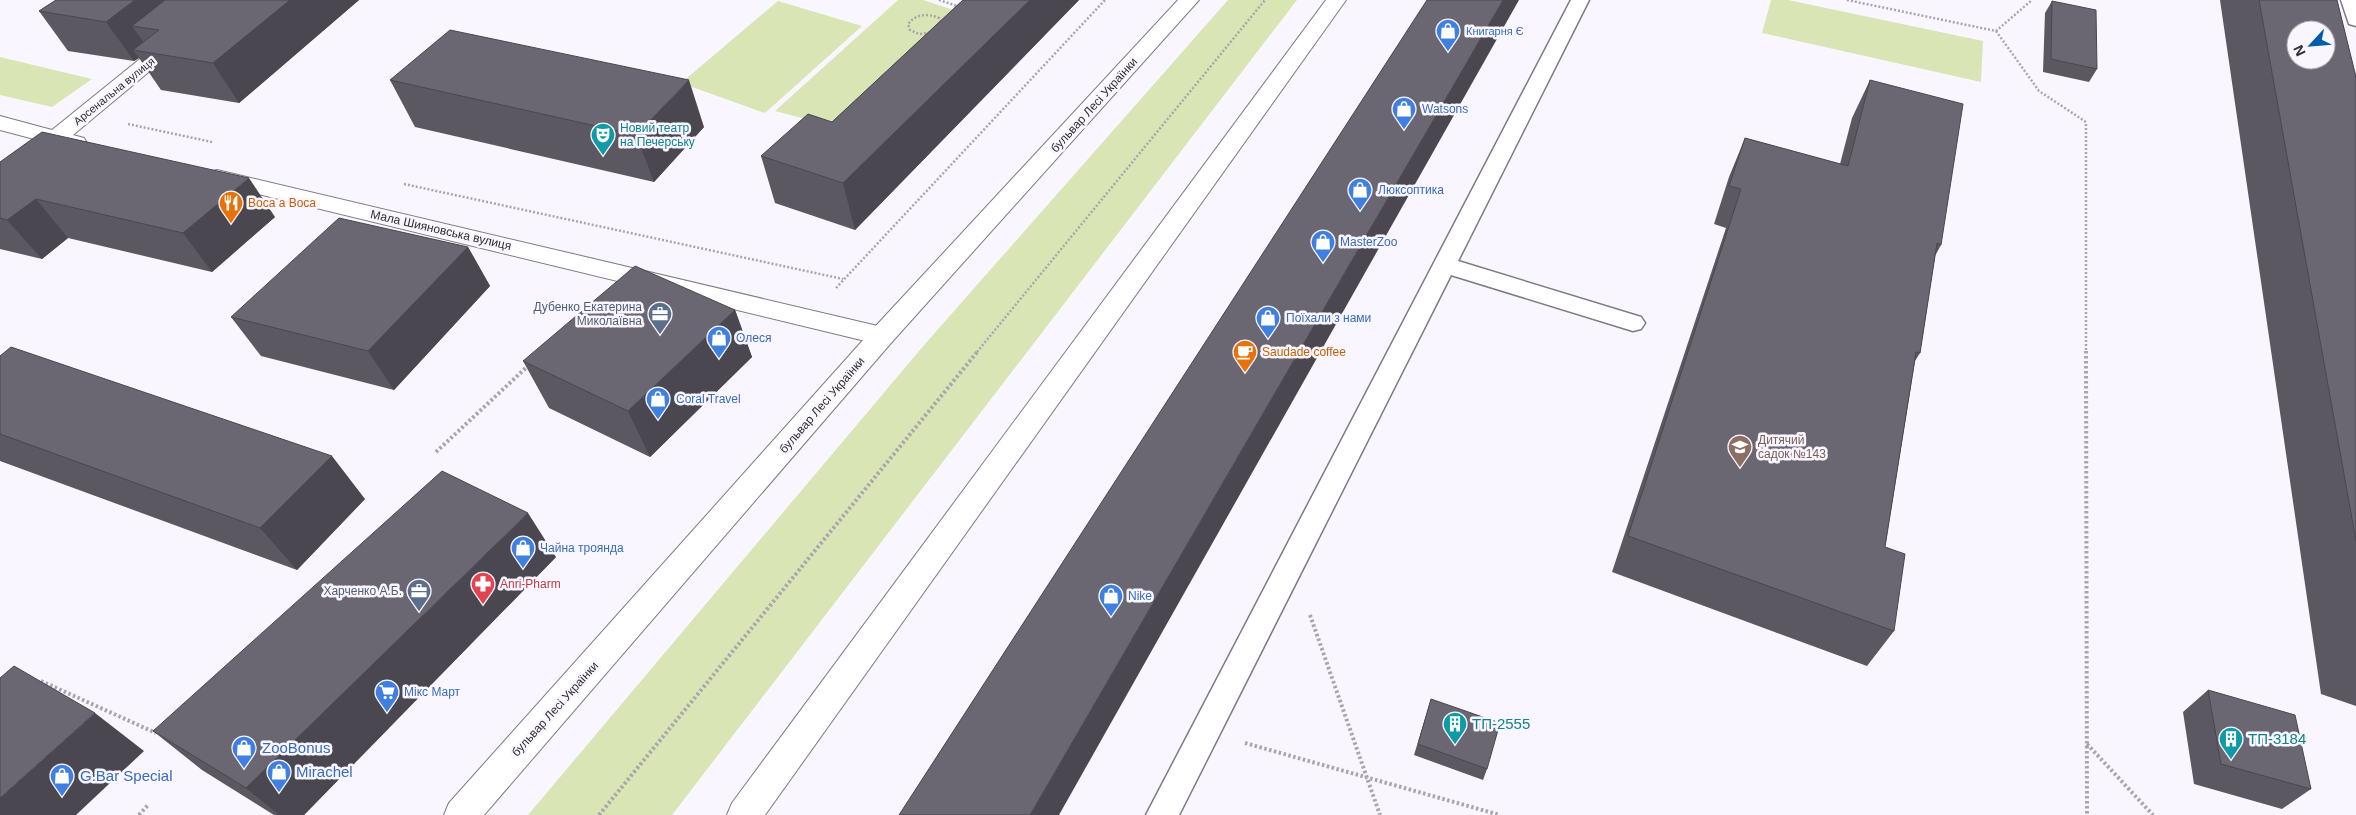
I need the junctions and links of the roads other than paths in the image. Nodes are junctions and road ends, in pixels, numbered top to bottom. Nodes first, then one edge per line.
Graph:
1 (225, 0) edge
2 (1189, 0) edge
3 (1336, 0) edge
4 (1580, 0) edge
5 (2350, 0) edge
6 (2356, 20) edge
7 (0, 123) edge
8 (56, 138) junction
9 (94, 148) edge
10 (198, 172) edge
11 (0, 180) edge
12 (1444, 265) junction
13 (1633, 322) dead end
14 (882, 336) junction
15 (461, 815) edge
16 (744, 815) edge
17 (1162, 815) edge

1 - 8 main road, Арсенальна вулиця
2 - 14 main road, бульвар Лесі Українки
3 - 16 main road
4 - 12 lane
5 - 6 lane
7 - 8 main road
8 - 9 main road
8 - 11 main road, Арсенальна вулиця
10 - 14 main road, Мала Шияновська вулиця
12 - 13 lane
12 - 17 lane
14 - 15 main road, бульвар Лесі Українки

